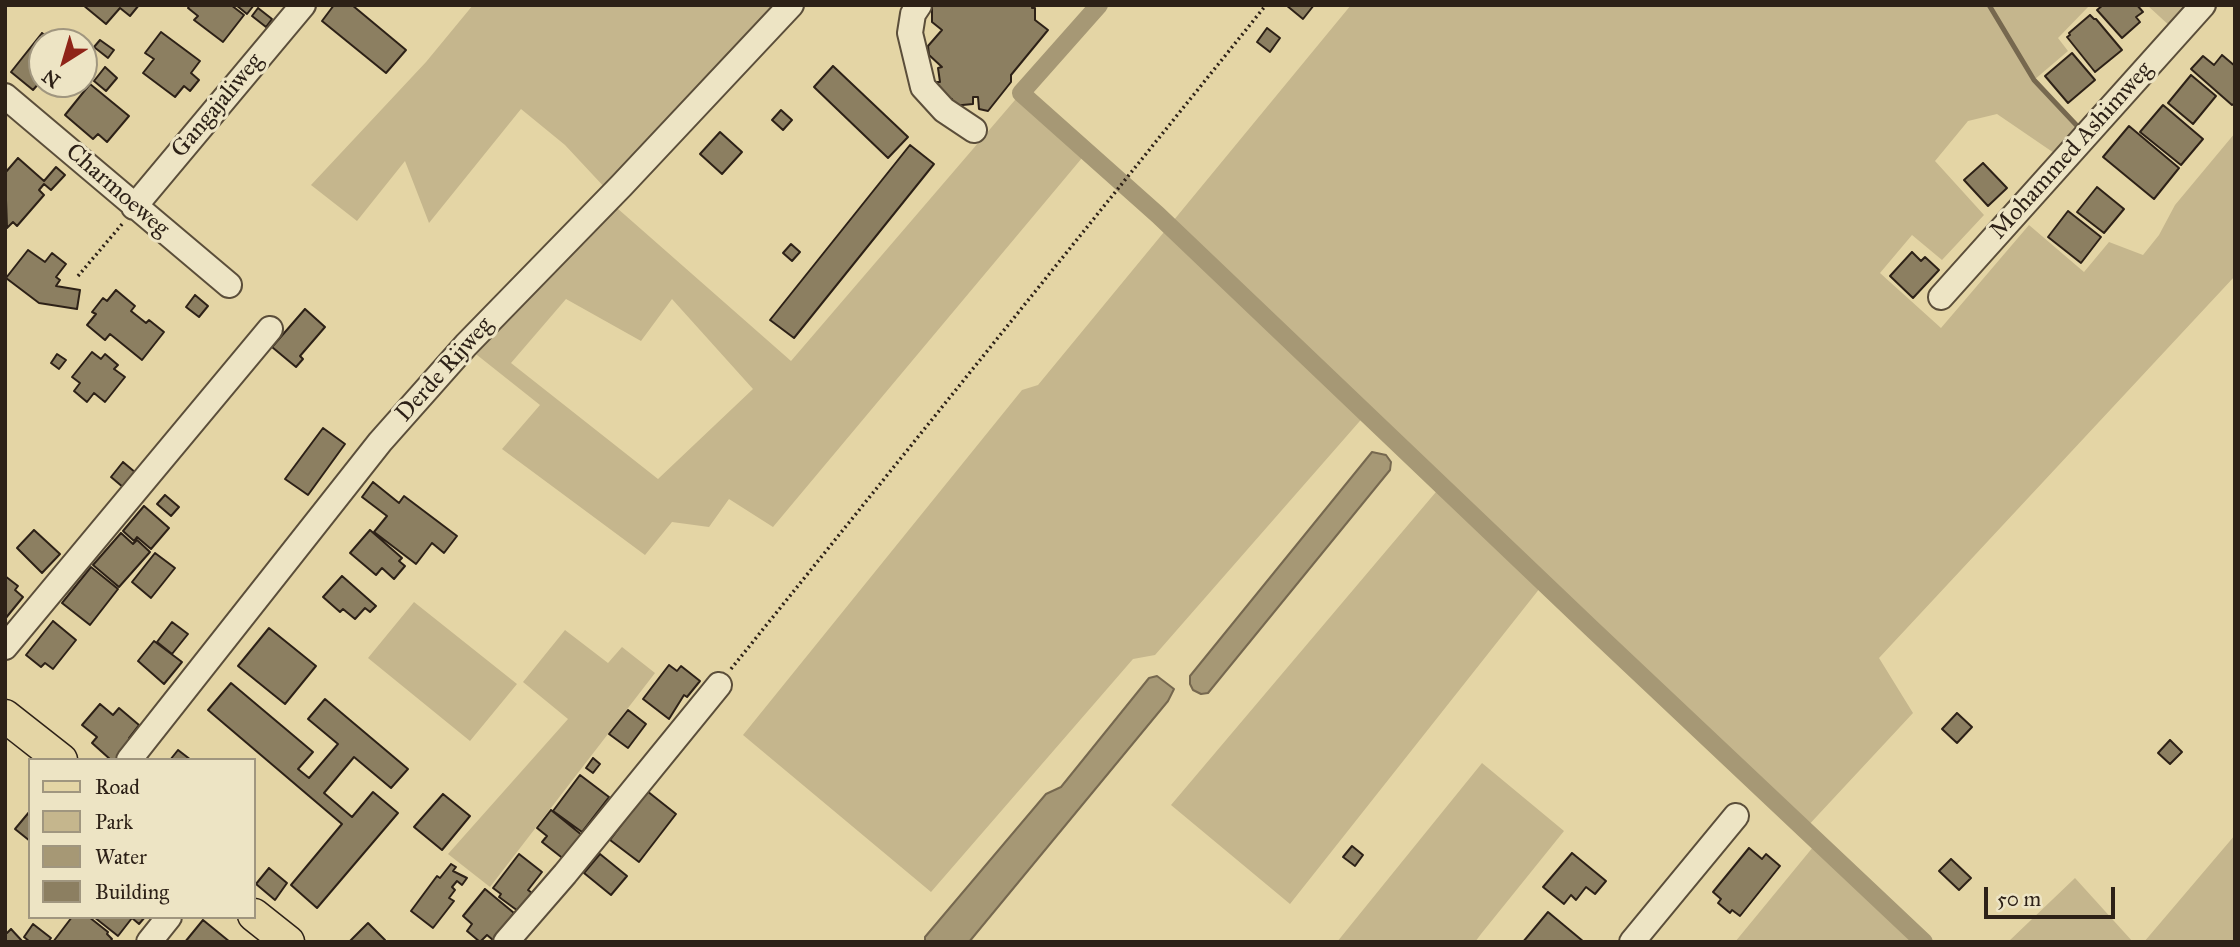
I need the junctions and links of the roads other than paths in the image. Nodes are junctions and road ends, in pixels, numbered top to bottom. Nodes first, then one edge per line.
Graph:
1 (303, 5) edge
2 (791, 5) edge
3 (919, 5) edge
4 (2203, 5) edge
5 (5, 96) edge
6 (974, 130) dead end
7 (134, 207) junction
8 (229, 285) dead end
9 (1941, 297) dead end
10 (270, 329) dead end
11 (5, 648) edge
12 (719, 685) road end
13 (5, 716) edge
14 (58, 758) edge
15 (131, 758) edge
16 (1736, 816) dead end
17 (256, 917) edge
18 (167, 919) edge
19 (149, 942) edge
20 (288, 942) edge
21 (506, 942) edge
22 (1632, 942) edge

1 - 7 street, Gangajaliweg
2 - 15 street, Derde Rijweg
3 - 6 street
4 - 9 street, Mohammed Ashimweg
5 - 7 street, Charmoeweg
7 - 8 street, Charmoeweg
10 - 11 street
12 - 21 street
13 - 14 main road
16 - 22 street
17 - 20 main road
18 - 19 street

